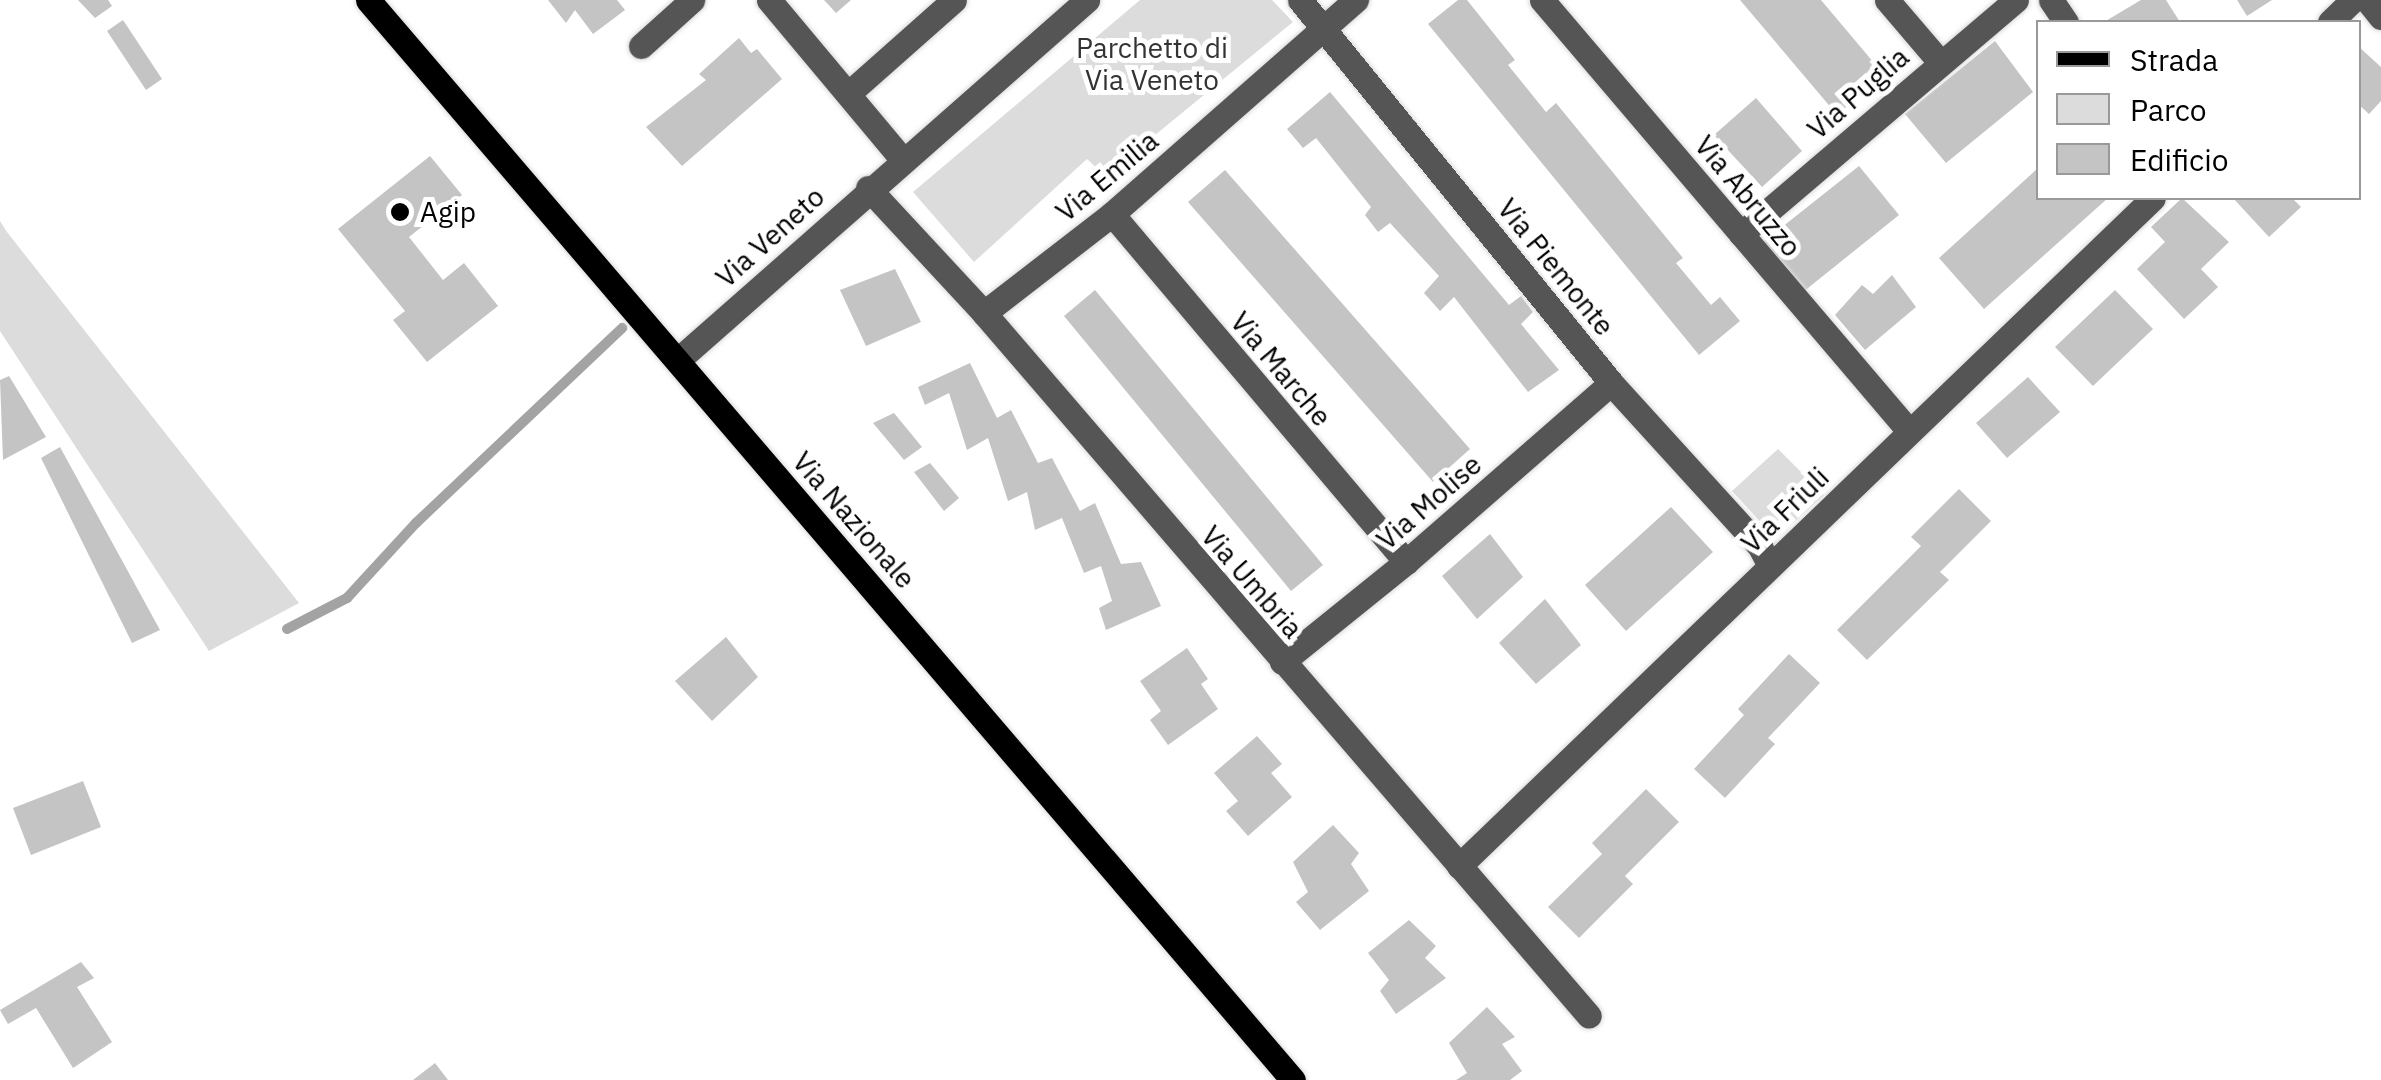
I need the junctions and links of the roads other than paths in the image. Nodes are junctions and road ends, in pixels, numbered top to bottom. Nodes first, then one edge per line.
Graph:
1 (368, 0) edge
2 (692, 0) edge
3 (770, 0) edge
4 (954, 0) edge
5 (1087, 0) edge
6 (1300, 0) edge
7 (1356, 0) edge
8 (1542, 0) edge
9 (1887, 0) edge
10 (2016, 0) edge
11 (2353, 0) edge
12 (2367, 0) edge
13 (2381, 17) edge
14 (2332, 20) edge
15 (1324, 28) junction
16 (641, 46) dead end
17 (1940, 62) junction
18 (849, 93) junction
19 (902, 159) junction
20 (868, 188) junction
21 (2151, 200) edge
22 (1112, 214) junction
23 (1741, 234) junction
24 (984, 314) junction
25 (678, 360) junction
26 (1611, 383) junction
27 (1909, 431) junction
28 (1406, 562) junction
29 (1770, 566) junction
30 (1282, 662) junction
31 (1459, 866) junction
32 (1589, 1016) dead end
33 (1293, 1080) edge

1 - 25 main road, Via Nazionale
2 - 16 street
3 - 18 street
4 - 18 street
5 - 19 street, Via Veneto
6 - 15 street, Via Piemonte
7 - 15 street, Via Emilia
8 - 23 street, Via Abruzzo
9 - 17 street
10 - 17 street, Via Puglia
11 - 14 street
12 - 13 street
15 - 22 street, Via Emilia
15 - 26 street, Via Piemonte
17 - 23 street, Via Puglia
18 - 19 street
19 - 20 street, Via Veneto
20 - 24 street, Via Umbria
20 - 25 street, Via Veneto
21 - 27 street, Via Friuli
22 - 24 street, Via Emilia
22 - 28 street, Via Marche
23 - 27 street, Via Abruzzo
24 - 30 street, Via Umbria
25 - 33 main road, Via Nazionale
26 - 28 street, Via Molise
26 - 29 street, Via Piemonte
27 - 29 street, Via Friuli
28 - 30 street, Via Molise
29 - 31 street, Via Friuli
30 - 31 street, Via Umbria
31 - 32 street, Via Umbria

